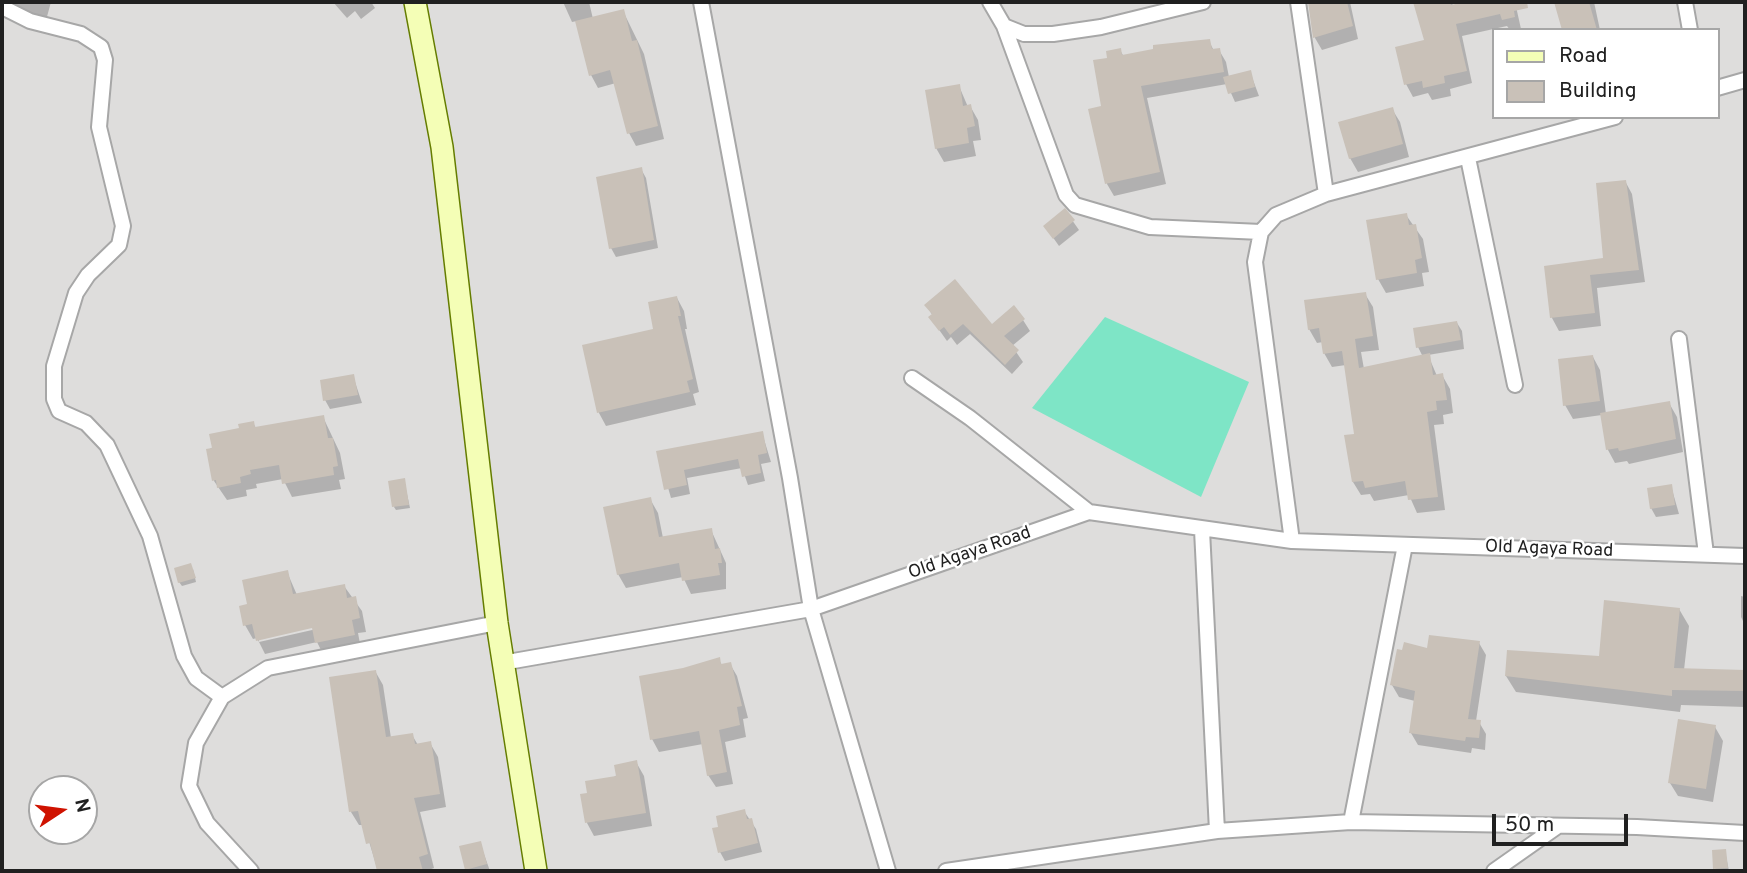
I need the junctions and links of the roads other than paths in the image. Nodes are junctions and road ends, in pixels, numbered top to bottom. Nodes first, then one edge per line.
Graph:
1 (415, 2) edge
2 (701, 2) edge
3 (990, 2) edge
4 (1203, 2) edge
5 (1298, 2) edge
6 (1685, 2) edge
7 (2, 7) edge
8 (1004, 26) junction
9 (1690, 28) edge
10 (1745, 80) edge
11 (1719, 88) edge
12 (1608, 119) edge
13 (1468, 158) junction
14 (1326, 194) junction
15 (1261, 232) junction
16 (1679, 339) dead end
17 (912, 378) dead end
18 (1515, 384) dead end
19 (1089, 512) junction
20 (1202, 530) junction
21 (1293, 541) junction
22 (1405, 545) junction
23 (1706, 554) junction
24 (1745, 555) edge
25 (811, 609) junction
26 (497, 623) junction
27 (502, 663) junction
28 (222, 697) junction
29 (1351, 822) junction
30 (1558, 825) junction
31 (1217, 831) junction
32 (1745, 833) edge
33 (251, 871) edge
34 (536, 871) edge
35 (888, 871) edge
36 (946, 871) edge
37 (1494, 871) edge

1 - 26 street
2 - 25 street
3 - 8 street
4 - 8 street
5 - 14 street
6 - 9 street
7 - 28 street
8 - 15 street
10 - 11 street
12 - 13 street
13 - 14 street
13 - 18 street
14 - 15 street
15 - 21 street
16 - 23 street
17 - 19 street
19 - 20 street, Old Agaya Road
19 - 25 street, Old Agaya Road
20 - 21 street, Old Agaya Road
20 - 31 street
21 - 22 street, Old Agaya Road
22 - 23 street, Old Agaya Road
22 - 29 street
23 - 24 street, Old Agaya Road
25 - 27 street, Old Agaya Road
25 - 35 street
26 - 27 street
26 - 28 street
27 - 34 street
28 - 33 street
29 - 30 street
29 - 31 street
30 - 32 street
30 - 37 street
31 - 36 street

